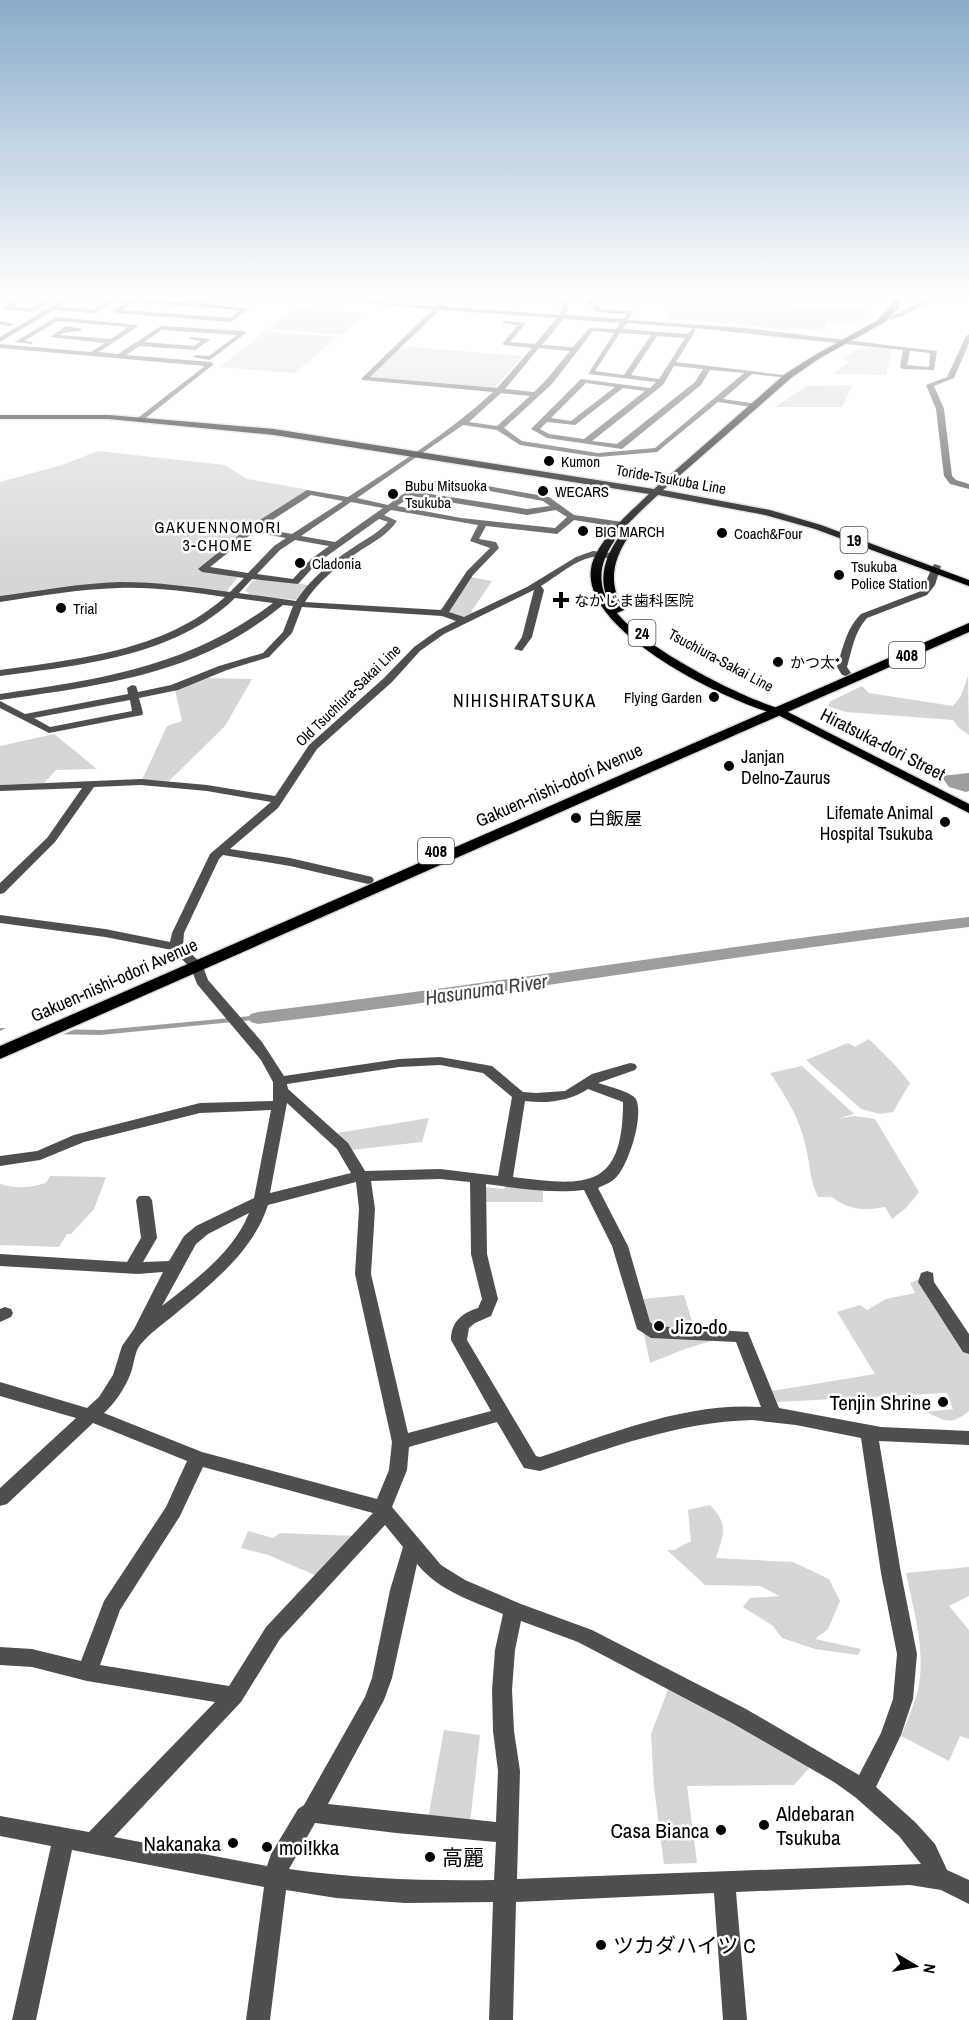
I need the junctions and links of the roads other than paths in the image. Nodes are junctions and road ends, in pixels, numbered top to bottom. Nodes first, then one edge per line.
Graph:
1 (175, 393) edge
2 (496, 393) edge
3 (529, 393) edge
4 (571, 393) edge
5 (611, 393) edge
6 (648, 393) edge
7 (686, 393) edge
8 (725, 393) edge
9 (769, 393) edge
10 (776, 393) edge
11 (933, 393) edge
12 (536, 394) joint
13 (717, 400) junction
14 (755, 406) junction
15 (0, 415) edge
16 (144, 418) junction
17 (545, 419) junction
18 (463, 423) junction
19 (499, 428) junction
20 (586, 442) junction
21 (622, 450) junction
22 (422, 452) junction
23 (969, 487) edge
24 (664, 491) junction
25 (411, 493) junction
26 (351, 499) junction
27 (391, 506) junction
28 (558, 507) junction
29 (377, 516) junction
30 (572, 517) junction
31 (483, 523) junction
32 (623, 525) junction
33 (252, 529) junction
34 (292, 537) junction
35 (335, 545) junction
36 (606, 555) junction
37 (936, 568) junction
38 (248, 575) junction
39 (969, 578) edge
40 (969, 583) edge
41 (536, 586) junction
42 (232, 595) junction
43 (0, 599) edge
44 (281, 602) junction
45 (299, 604) junction
46 (444, 613) junction
47 (969, 620) edge
48 (464, 621) junction
49 (969, 627) edge
50 (519, 649) dead end
51 (0, 673) edge
52 (846, 673) junction
53 (129, 675) junction
54 (134, 695) junction
55 (0, 698) edge
56 (0, 704) edge
57 (773, 708) junction
58 (24, 717) junction
59 (91, 783) junction
60 (0, 788) edge
61 (279, 800) junction
62 (969, 809) edge
63 (220, 851) junction
64 (368, 880) junction
65 (0, 890) edge
66 (0, 919) edge
67 (187, 958) junction
68 (0, 1041) edge
69 (0, 1053) edge
70 (630, 1067) dead end
71 (588, 1084) junction
72 (280, 1092) junction
73 (519, 1096) junction
74 (0, 1161) edge
75 (360, 1176) junction
76 (478, 1178) junction
77 (504, 1183) junction
78 (589, 1184) junction
79 (144, 1200) dead end
80 (261, 1201) junction
81 (0, 1260) edge
82 (174, 1266) junction
83 (132, 1268) junction
84 (927, 1277) dead end
85 (141, 1333) junction
86 (969, 1348) edge
87 (0, 1389) edge
88 (503, 1414) junction
89 (91, 1415) junction
90 (773, 1415) junction
91 (869, 1432) junction
92 (969, 1438) edge
93 (401, 1442) junction
94 (198, 1458) junction
95 (0, 1499) edge
96 (383, 1510) junction
97 (413, 1545) junction
98 (514, 1610) junction
99 (0, 1656) edge
100 (87, 1672) junction
101 (234, 1696) junction
102 (863, 1790) junction
103 (312, 1812) junction
104 (0, 1826) edge
105 (508, 1833) junction
106 (64, 1838) junction
107 (94, 1843) junction
108 (939, 1877) junction
109 (276, 1878) junction
110 (724, 1882) junction
111 (505, 1890) junction
112 (969, 1893) edge
113 (24, 2020) edge
114 (258, 2020) edge
115 (501, 2020) edge
116 (735, 2020) edge

1 - 16 street
2 - 18 street
3 - 12 street
4 - 17 street
5 - 17 street
6 - 20 street
7 - 21 street
8 - 13 street
9 - 14 main road, Tsuchiura-Sakai Line / 24
10 - 24 main road, Tsuchiura-Sakai Line / 24
11 - 23 street
12 - 19 street
13 - 14 street
13 - 21 street
14 - 24 main road, Tsuchiura-Sakai Line / 24
15 - 16 main road, Toride-Tsukuba Line / 19
16 - 22 main road, Toride-Tsukuba Line / 19
17 - 20 street
18 - 19 street
18 - 22 street
19 - 21 street
20 - 21 street
22 - 24 main road, Toride-Tsukuba Line / 19
22 - 26 street
24 - 32 main road, Tsuchiura-Sakai Line / 24
24 - 36 main road, Tsuchiura-Sakai Line / 24
24 - 37 main road, Toride-Tsukuba Line / 19
25 - 27 street
25 - 28 street
25 - 28 street
26 - 27 street
26 - 33 street
26 - 34 street
27 - 29 street
27 - 31 street
28 - 30 street
29 - 35 street
29 - 45 street
30 - 31 street
30 - 32 street
31 - 46 street
32 - 36 main road, Tsuchiura-Sakai Line / 24
33 - 34 street
33 - 38 street
34 - 35 street
34 - 38 street
35 - 38 street
36 - 41 street, Old Tsuchiura-Sakai Line
36 - 57 main road, Tsuchiura-Sakai Line / 24
37 - 39 main road, Toride-Tsukuba Line / 19
37 - 40 main road, Toride-Tsukuba Line / 19
37 - 52 street
38 - 42 street
41 - 48 street, Old Tsuchiura-Sakai Line
41 - 50 street
42 - 43 street
42 - 44 street
42 - 51 street
44 - 45 street
44 - 53 street
45 - 46 street
45 - 54 street
46 - 48 street
47 - 52 highway, Gakuen-nishi-odori Avenue / 408
48 - 61 street, Old Tsuchiura-Sakai Line
49 - 57 highway, Gakuen-nishi-odori Avenue / 408
52 - 57 highway, Gakuen-nishi-odori Avenue / 408
53 - 54 street
53 - 55 street
54 - 58 street
54 - 58 street
56 - 58 street
57 - 62 main road, Hiratsuka-dori Street / 24
57 - 64 highway, Gakuen-nishi-odori Avenue / 408
57 - 67 highway, Gakuen-nishi-odori Avenue / 408
59 - 60 street
59 - 61 street
59 - 65 street
61 - 63 street, Old Tsuchiura-Sakai Line
63 - 64 street
63 - 67 street, Old Tsuchiura-Sakai Line
64 - 67 highway, Gakuen-nishi-odori Avenue / 408
66 - 67 street
67 - 68 highway, Gakuen-nishi-odori Avenue / 408
67 - 69 highway, Gakuen-nishi-odori Avenue / 408
67 - 72 street
70 - 71 street
71 - 73 street
71 - 78 street
72 - 73 street
72 - 74 street
72 - 75 street
72 - 80 street
73 - 77 street
75 - 76 street
75 - 80 street
75 - 93 street
76 - 77 street
76 - 88 street
77 - 78 street
78 - 90 street
79 - 83 street
80 - 82 street
80 - 85 street
81 - 83 street
82 - 83 street
82 - 85 street
84 - 86 street
85 - 89 street
87 - 89 street
88 - 90 street
88 - 93 street
89 - 94 street
89 - 95 street
90 - 91 street
91 - 92 street
91 - 102 street
93 - 96 street
94 - 96 street
94 - 100 street
96 - 97 street
96 - 101 street
97 - 98 street
97 - 103 street
98 - 102 street
98 - 105 street
99 - 100 street
100 - 101 street
101 - 107 street
102 - 108 street
103 - 105 street
103 - 109 street
104 - 106 street
105 - 111 street
106 - 107 street
106 - 113 street
107 - 109 street
108 - 110 street
108 - 112 street
109 - 111 street
109 - 114 street
110 - 111 street
110 - 116 street
111 - 115 street

